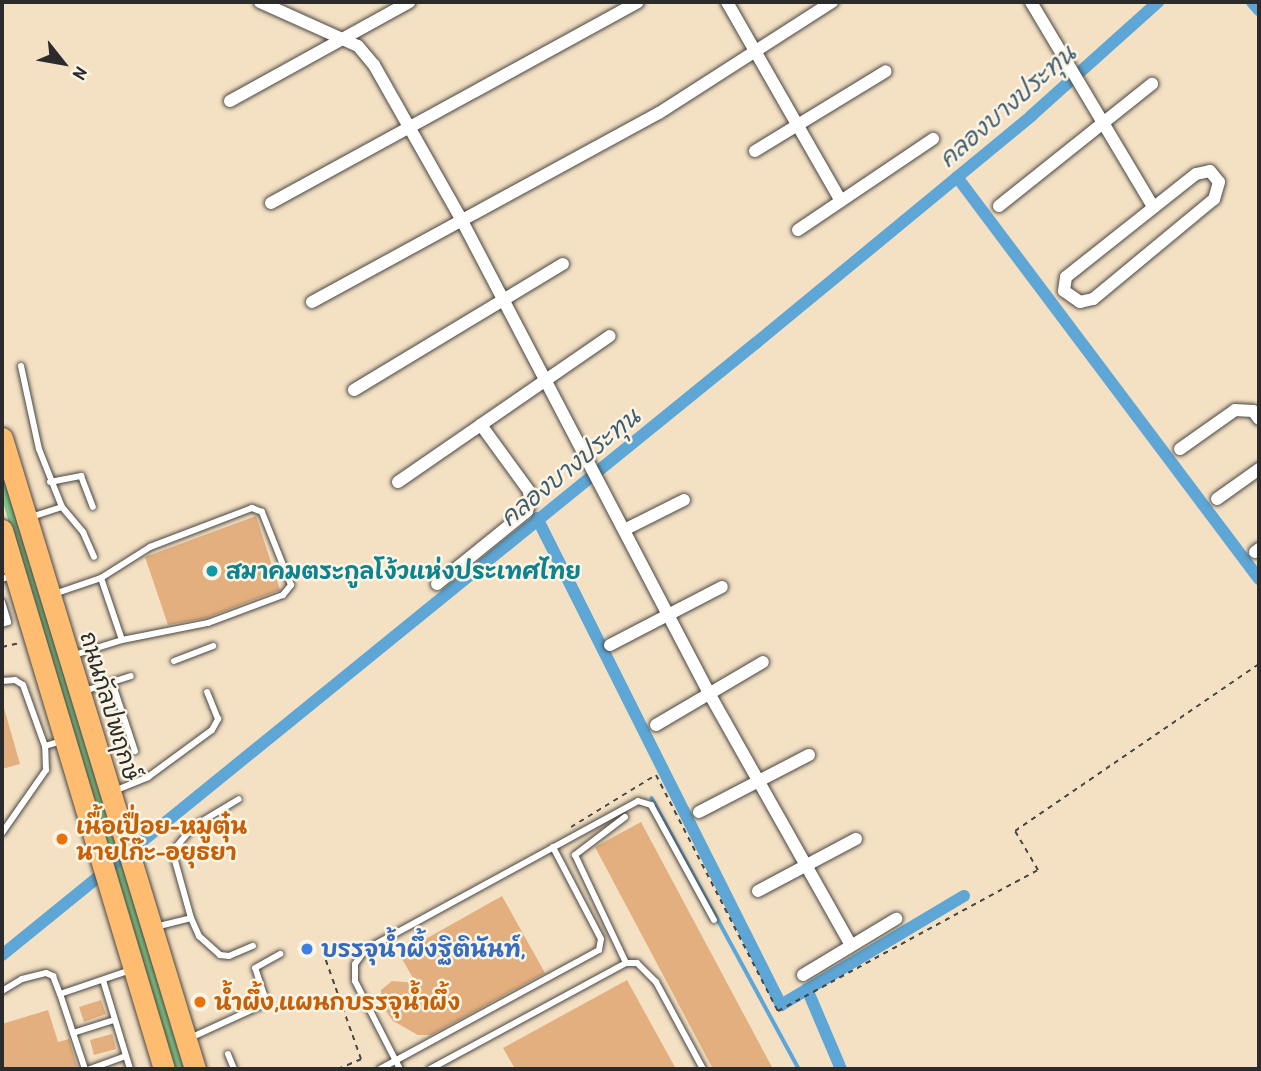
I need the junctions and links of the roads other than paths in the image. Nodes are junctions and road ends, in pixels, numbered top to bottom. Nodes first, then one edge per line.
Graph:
1 (260, 2) edge
2 (286, 2) edge
3 (409, 2) edge
4 (638, 2) edge
5 (727, 2) edge
6 (832, 2) edge
7 (1031, 2) edge
8 (289, 15) junction
9 (340, 37) junction
10 (755, 48) junction
11 (886, 71) dead end
12 (1152, 84) dead end
13 (230, 100) dead end
14 (410, 124) junction
15 (1101, 126) junction
16 (797, 127) junction
17 (933, 139) dead end
18 (755, 151) dead end
19 (841, 201) junction
20 (271, 203) dead end
21 (999, 206) dead end
22 (1153, 207) junction
23 (460, 217) junction
24 (797, 230) dead end
25 (563, 264) dead end
26 (503, 301) junction
27 (312, 302) dead end
28 (610, 336) dead end
29 (21, 366) dead end
30 (545, 381) junction
31 (354, 390) dead end
32 (1257, 413) edge
33 (481, 425) junction
34 (2, 438) edge
35 (1180, 449) dead end
36 (1259, 469) edge
37 (50, 482) junction
38 (398, 482) dead end
39 (1217, 499) dead end
40 (684, 500) dead end
41 (62, 507) junction
42 (93, 507) dead end
43 (26, 519) junction
44 (2, 530) edge
45 (624, 530) junction
46 (94, 557) dead end
47 (8, 577) edge
48 (101, 578) junction
49 (438, 584) dead end
50 (722, 587) dead end
51 (49, 596) junction
52 (2, 602) edge
53 (667, 615) junction
54 (18, 626) edge
55 (122, 640) junction
56 (610, 645) dead end
57 (213, 646) dead end
58 (68, 657) junction
59 (174, 661) dead end
60 (763, 662) dead end
61 (131, 676) dead end
62 (2, 681) edge
63 (112, 682) junction
64 (207, 692) dead end
65 (79, 693) junction
66 (710, 695) junction
67 (656, 725) dead end
68 (66, 740) junction
69 (45, 746) junction
70 (135, 751) dead end
71 (809, 755) dead end
72 (759, 781) junction
73 (109, 793) junction
74 (239, 799) dead end
75 (699, 812) dead end
76 (625, 817) dead end
77 (2, 833) edge
78 (856, 839) dead end
79 (553, 847) junction
80 (806, 864) junction
81 (758, 891) dead end
82 (191, 918) junction
83 (896, 919) dead end
84 (714, 920) dead end
85 (149, 929) junction
86 (851, 945) junction
87 (254, 946) dead end
88 (280, 954) dead end
89 (626, 963) junction
90 (133, 969) junction
91 (803, 975) dead end
92 (103, 980) junction
93 (2, 991) edge
94 (60, 994) junction
95 (114, 1020) junction
96 (73, 1032) junction
97 (186, 1041) junction
98 (228, 1054) dead end
99 (126, 1056) junction
100 (396, 1061) junction
101 (88, 1069) edge
102 (130, 1069) edge
103 (164, 1069) edge
104 (195, 1069) edge
105 (233, 1069) edge
106 (380, 1069) edge
107 (400, 1069) edge
108 (430, 1069) edge
109 (703, 1069) edge

1 - 8 street
2 - 8 street
3 - 9 street
4 - 14 street
5 - 10 street
6 - 10 street
7 - 15 street
8 - 9 street
9 - 13 street
9 - 14 street
10 - 16 street
10 - 23 street
11 - 16 street
12 - 15 street
14 - 20 street
14 - 23 street
15 - 21 street
15 - 22 street
16 - 18 street
16 - 19 street
17 - 19 street
19 - 24 street
22 - 22 street
23 - 26 street
23 - 27 street
25 - 26 street
26 - 30 street
26 - 31 street
28 - 30 street
29 - 37 lane
30 - 33 street
30 - 45 street
32 - 35 street
33 - 38 street
33 - 49 street
34 - 43 main road, ถนนกัลปพฤกษ์
36 - 39 street
37 - 41 lane
37 - 42 lane
40 - 45 street
41 - 43 lane
41 - 46 lane
43 - 51 main road, ถนนกัลปพฤกษ์
44 - 47 main road
45 - 53 street
47 - 54 main road
48 - 51 lane
48 - 55 lane
48 - 55 lane
50 - 53 street
51 - 58 main road, ถนนกัลปพฤกษ์
52 - 54 lane
53 - 56 street
53 - 66 street
54 - 68 main road
55 - 58 lane
57 - 59 lane
58 - 65 main road, ถนนกัลปพฤกษ์
60 - 66 street
61 - 63 lane
62 - 69 lane
63 - 65 lane
63 - 70 lane
64 - 73 lane
65 - 73 main road, ถนนกัลปพฤกษ์
66 - 67 street
66 - 72 street
68 - 69 lane
68 - 90 main road
69 - 77 lane
71 - 72 street
72 - 75 street
72 - 80 street
73 - 85 main road, ถนนกัลปพฤกษ์
74 - 82 lane
76 - 89 lane
78 - 80 street
79 - 84 lane
79 - 100 lane
79 - 100 lane
80 - 81 street
80 - 86 street
82 - 85 lane
82 - 87 lane
83 - 86 street
85 - 97 main road, ถนนกัลปพฤกษ์
86 - 91 street
88 - 97 lane
89 - 108 lane
89 - 109 lane
90 - 92 lane
90 - 103 main road
92 - 94 lane
92 - 95 lane
93 - 94 lane
94 - 96 lane
95 - 96 lane
95 - 99 lane
96 - 101 lane
97 - 104 main road, ถนนกัลปพฤกษ์
98 - 105 lane
99 - 101 lane
99 - 102 lane
100 - 106 lane
100 - 107 lane

